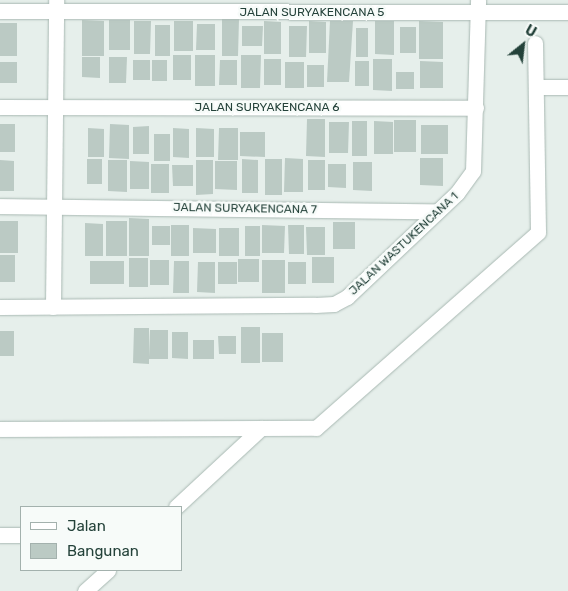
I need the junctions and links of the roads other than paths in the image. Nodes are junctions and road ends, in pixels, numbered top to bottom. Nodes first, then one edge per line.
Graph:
1 (55, 6) edge
2 (478, 7) edge
3 (0, 11) edge
4 (568, 12) edge
5 (535, 43) dead end
6 (568, 86) edge
7 (536, 87) junction
8 (0, 107) edge
9 (57, 107) junction
10 (476, 108) junction
11 (0, 206) edge
12 (53, 207) junction
13 (437, 211) junction
14 (0, 307) edge
15 (53, 307) junction
16 (0, 428) edge
17 (262, 428) junction
18 (177, 506) edge
19 (0, 535) edge
20 (20, 535) edge
21 (107, 571) edge
22 (84, 591) edge

1 - 2 street, JALAN SURYAKENCANA 5
1 - 3 street, JALAN SURYAKENCANA 5
1 - 9 street
2 - 4 street, JALAN SURYAKENCANA 5
2 - 10 street, JALAN WASTUKENCANA 1
5 - 7 street
6 - 7 street
7 - 17 street
8 - 9 street, JALAN SURYAKENCANA 6
9 - 10 street, JALAN SURYAKENCANA 6
9 - 12 street
10 - 13 street, JALAN WASTUKENCANA 1
11 - 12 street, JALAN SURYAKENCANA 7
12 - 13 street, JALAN SURYAKENCANA 7
12 - 15 street
13 - 15 street, JALAN WASTUKENCANA 1
14 - 15 street
16 - 17 street
17 - 18 street
19 - 20 street
21 - 22 street

